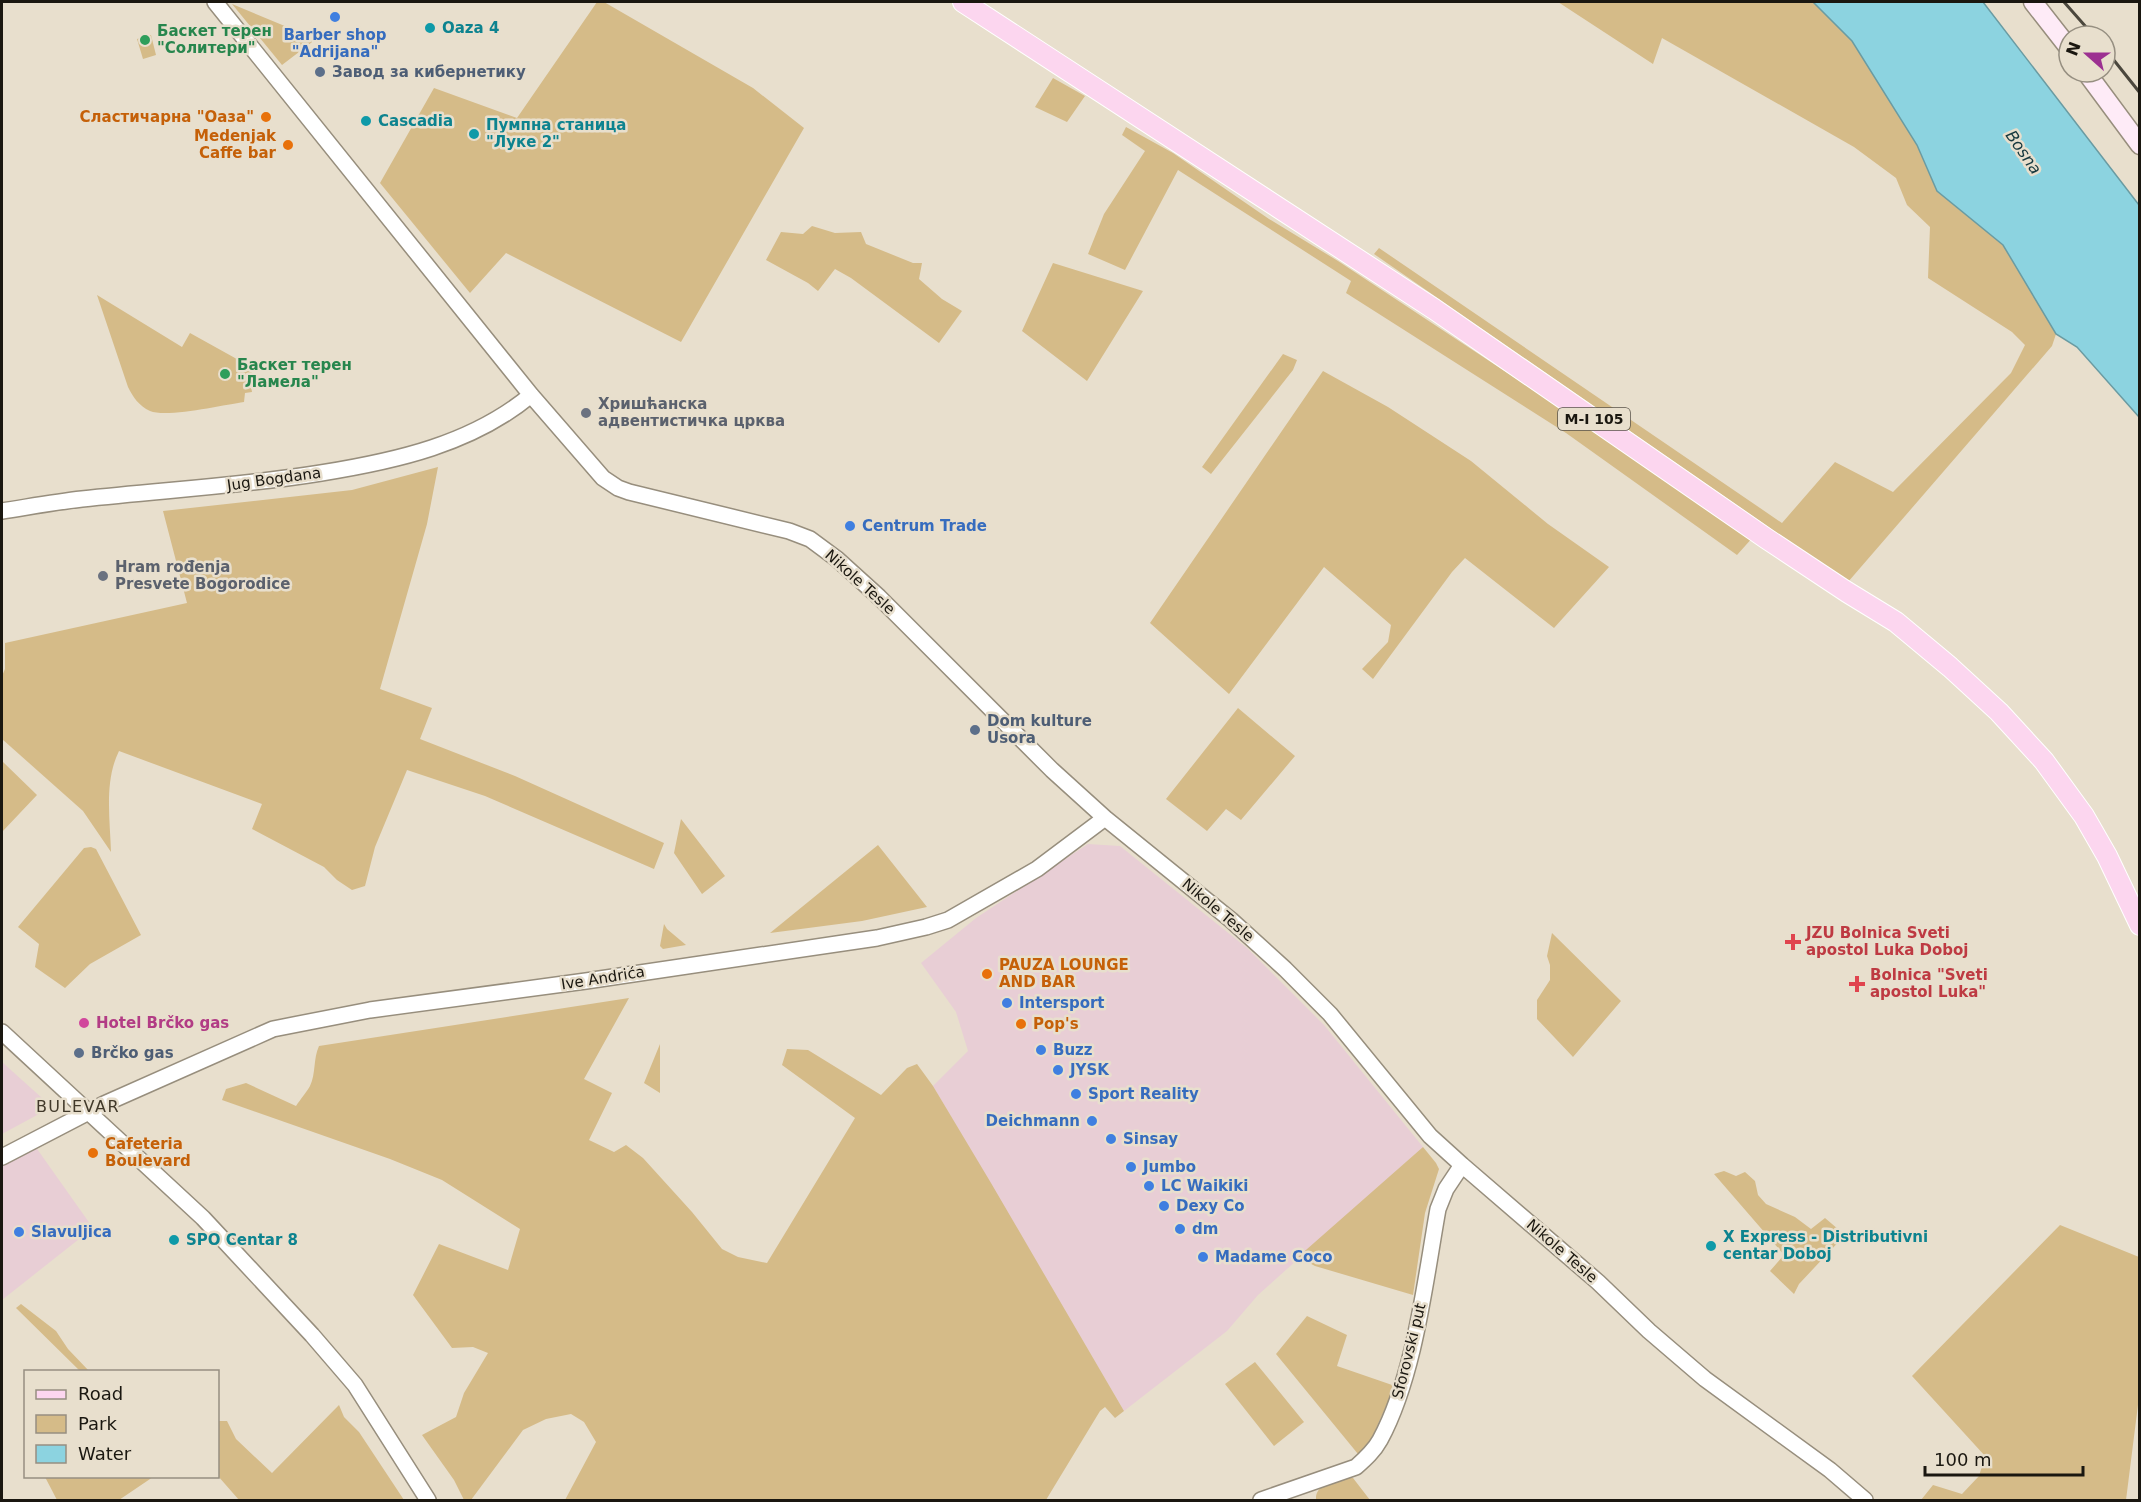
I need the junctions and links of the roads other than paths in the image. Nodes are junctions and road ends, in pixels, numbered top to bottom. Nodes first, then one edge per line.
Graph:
1 (215, 2) edge
2 (963, 2) edge
3 (2033, 2) edge
4 (2057, 33) edge
5 (2095, 84) edge
6 (2139, 145) edge
7 (531, 395) junction
8 (2, 511) edge
9 (1106, 818) junction
10 (2139, 925) edge
11 (2, 1032) edge
12 (87, 1112) junction
13 (2, 1157) edge
14 (1462, 1165) junction
15 (428, 1500) edge
16 (1261, 1500) edge
17 (1864, 1500) edge

1 - 7 street, Nikole Tesle
2 - 10 main road, M-I 105
3 - 4 main road
5 - 6 main road
7 - 8 street, Jug Bogdana
7 - 9 street, Nikole Tesle
9 - 12 street, Ive Andrića
9 - 14 street, Nikole Tesle
11 - 12 street
12 - 13 street, Ive Andrića
12 - 15 street
14 - 16 street, Sforovski put
14 - 17 street, Nikole Tesle

